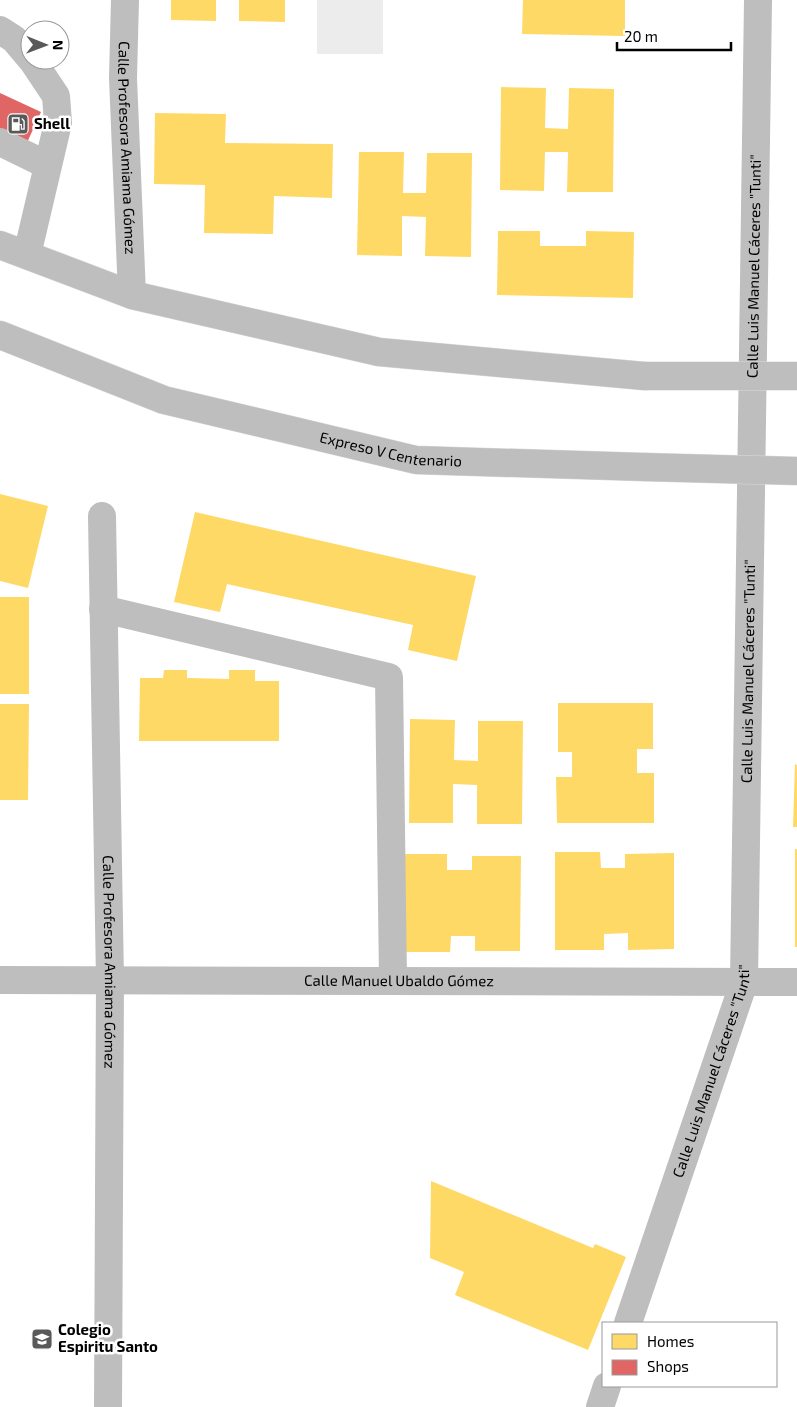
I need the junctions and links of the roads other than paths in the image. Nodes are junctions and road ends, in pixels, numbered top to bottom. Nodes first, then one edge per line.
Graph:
1 (124, 0) edge
2 (758, 0) edge
3 (0, 30) edge
4 (20, 46) edge
5 (38, 70) edge
6 (0, 142) edge
7 (47, 165) junction
8 (0, 245) edge
9 (27, 255) junction
10 (132, 295) junction
11 (0, 335) edge
12 (797, 376) edge
13 (797, 471) edge
14 (102, 516) dead end
15 (103, 609) junction
16 (393, 979) junction
17 (0, 980) edge
18 (110, 980) junction
19 (744, 982) junction
20 (797, 982) edge
21 (628, 1322) edge
22 (607, 1387) edge
23 (108, 1407) edge
24 (600, 1407) edge

1 - 10 street, Calle Profesora Amiama Gómez
2 - 19 street, Calle Luis Manuel Cáceres "Tunti"
3 - 4 street
5 - 7 street
6 - 7 street
7 - 9 street
8 - 9 street
9 - 10 street
10 - 12 street, bridge
11 - 13 street, Expreso V Centenario, bridge
14 - 15 street, Calle Profesora Amiama Gómez
15 - 16 street
15 - 18 street, Calle Profesora Amiama Gómez
16 - 18 street, Calle Manuel Ubaldo Gómez
16 - 19 street, Calle Manuel Ubaldo Gómez
17 - 18 street, Calle Manuel Ubaldo Gómez
18 - 23 street, Calle Profesora Amiama Gómez
19 - 20 street, Calle Manuel Ubaldo Gómez
19 - 21 street, Calle Luis Manuel Cáceres "Tunti"
22 - 24 street

